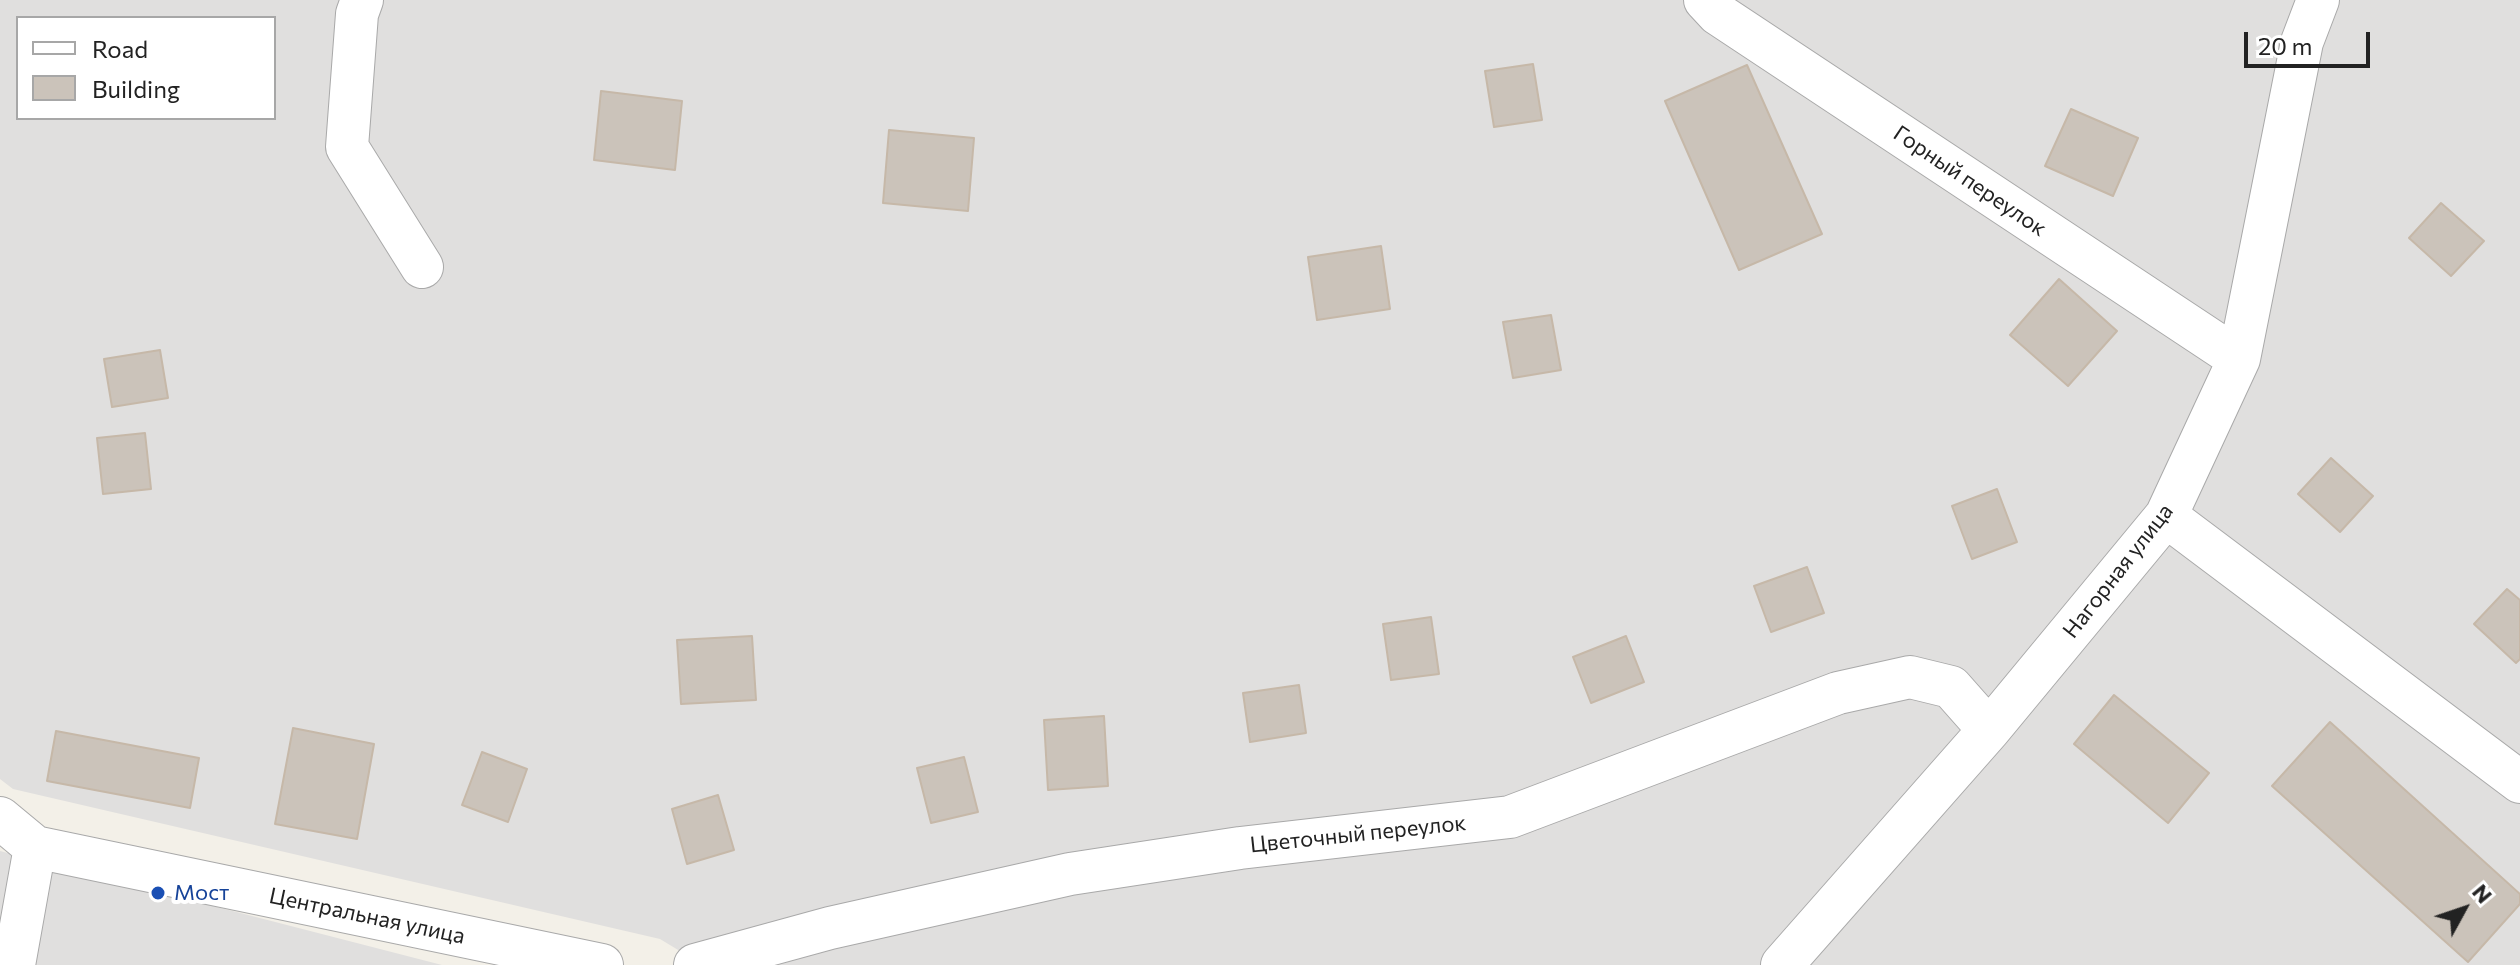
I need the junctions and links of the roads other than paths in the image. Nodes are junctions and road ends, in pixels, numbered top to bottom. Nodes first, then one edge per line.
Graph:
1 (362, 0) edge
2 (1705, 0) edge
3 (2318, 0) edge
4 (422, 267) dead end
5 (2239, 359) junction
6 (2166, 516) junction
7 (1989, 730) junction
8 (2520, 782) edge
9 (0, 818) edge
10 (35, 847) junction
11 (14, 965) edge
12 (602, 965) edge
13 (695, 965) edge
14 (1782, 965) edge

1 - 4 street
2 - 5 street, Горный переулок
3 - 5 street, Нагорная улица
5 - 6 street, Нагорная улица
6 - 7 street, Нагорная улица
6 - 8 street
7 - 13 street, Цветочный переулок
7 - 14 street, Нагорная улица
9 - 10 street, Центральная улица
10 - 11 street
10 - 12 street, Центральная улица

